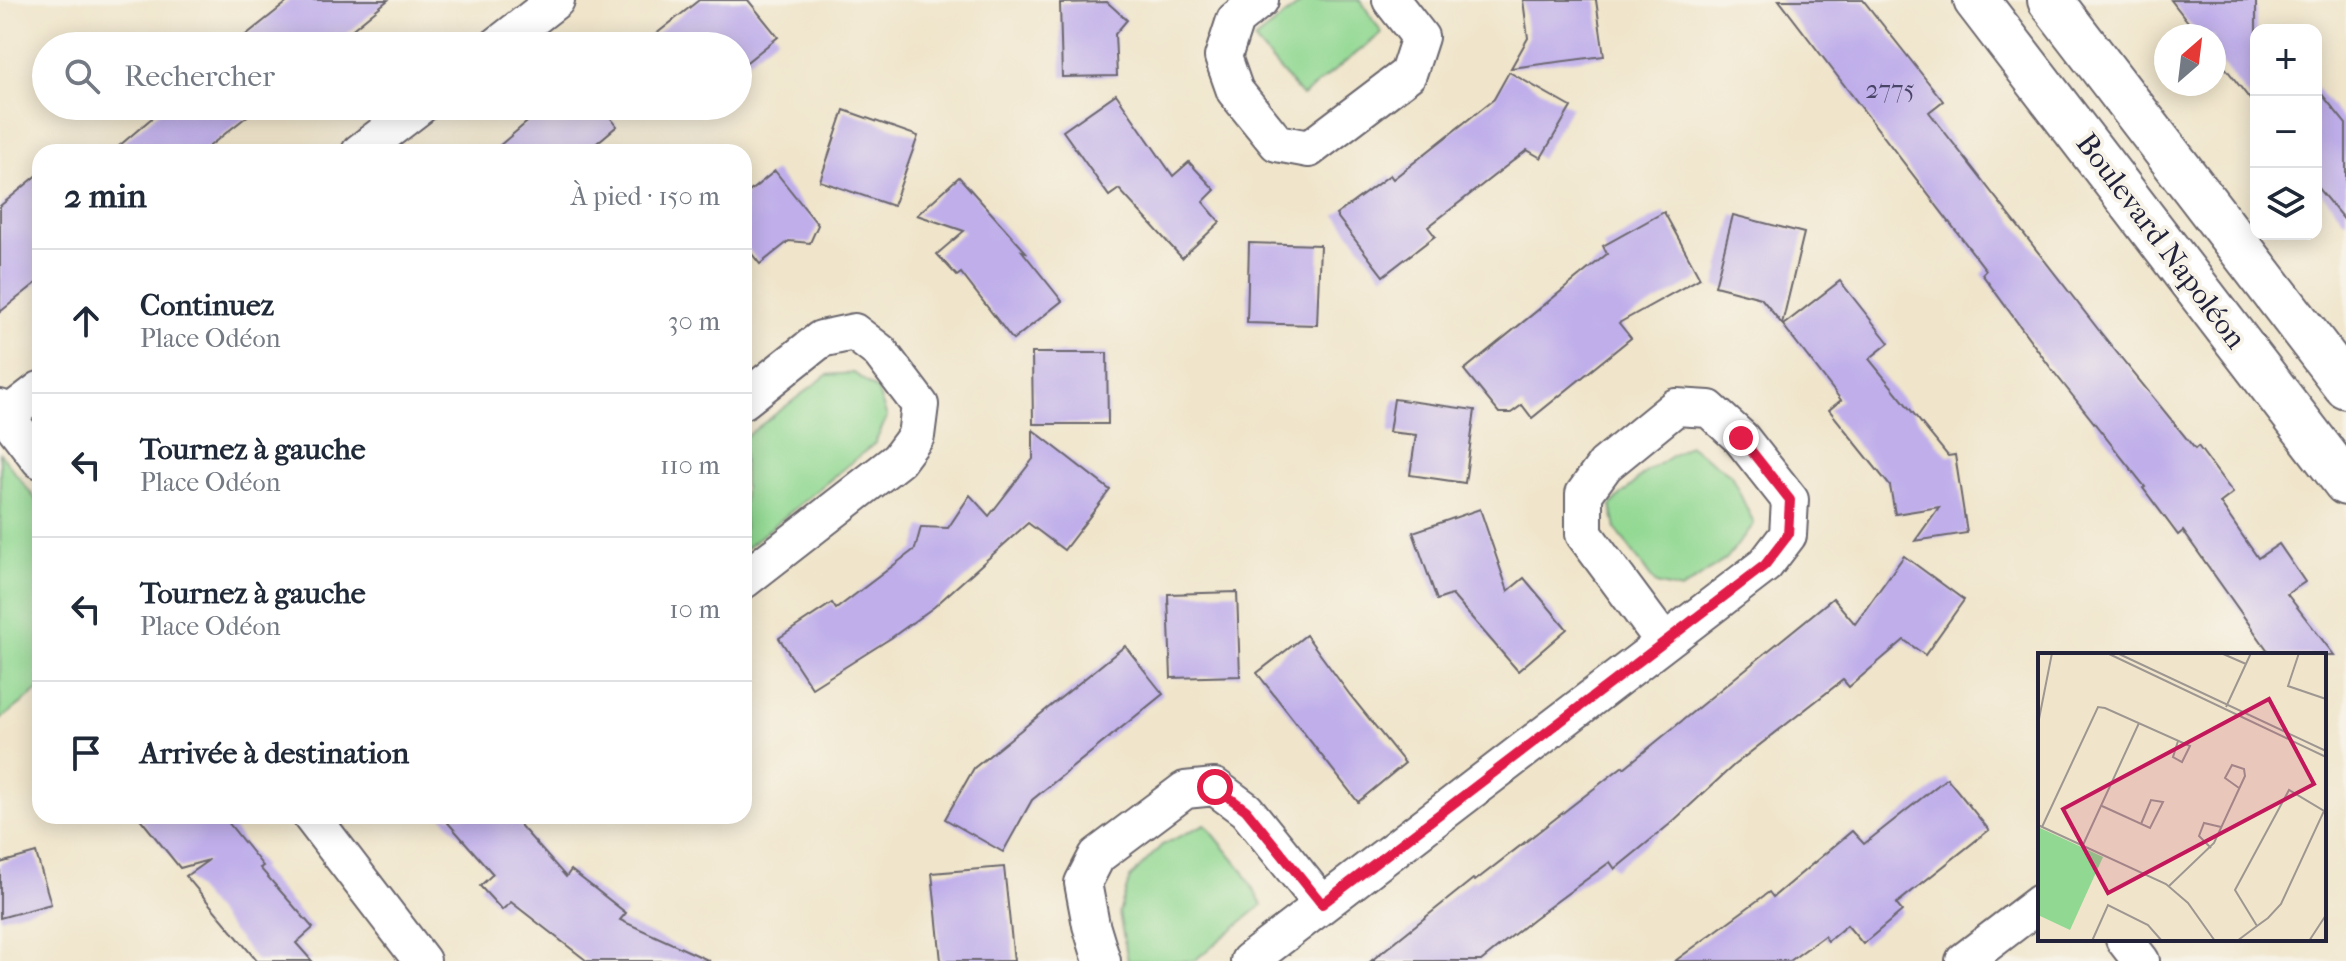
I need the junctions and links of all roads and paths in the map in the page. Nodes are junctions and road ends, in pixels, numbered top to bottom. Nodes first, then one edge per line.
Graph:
1 (556, 0) edge
2 (1260, 0) edge
3 (1391, 0) edge
4 (1976, 0) edge
5 (2050, 0) edge
6 (515, 32) edge
7 (402, 120) edge
8 (370, 144) edge
9 (2346, 386) edge
10 (752, 394) edge
11 (32, 395) edge
12 (3, 412) edge
13 (32, 450) edge
14 (2346, 483) edge
15 (752, 574) edge
16 (1664, 642) junction
17 (317, 824) edge
18 (1322, 904) junction
19 (2038, 905) edge
20 (2126, 941) edge
21 (422, 961) edge
22 (1102, 961) edge
23 (1249, 961) edge
24 (1964, 961) edge
25 (2141, 961) edge

1 - 6 street
2 - 3 street
4 - 14 street, Boulevard Napoléon
5 - 9 street, Boulevard Napoléon
7 - 8 street
10 - 15 street
11 - 12 street
12 - 13 street
16 - 16 street
16 - 18 street
17 - 21 street
18 - 22 street
18 - 23 street
19 - 24 street
20 - 25 street

